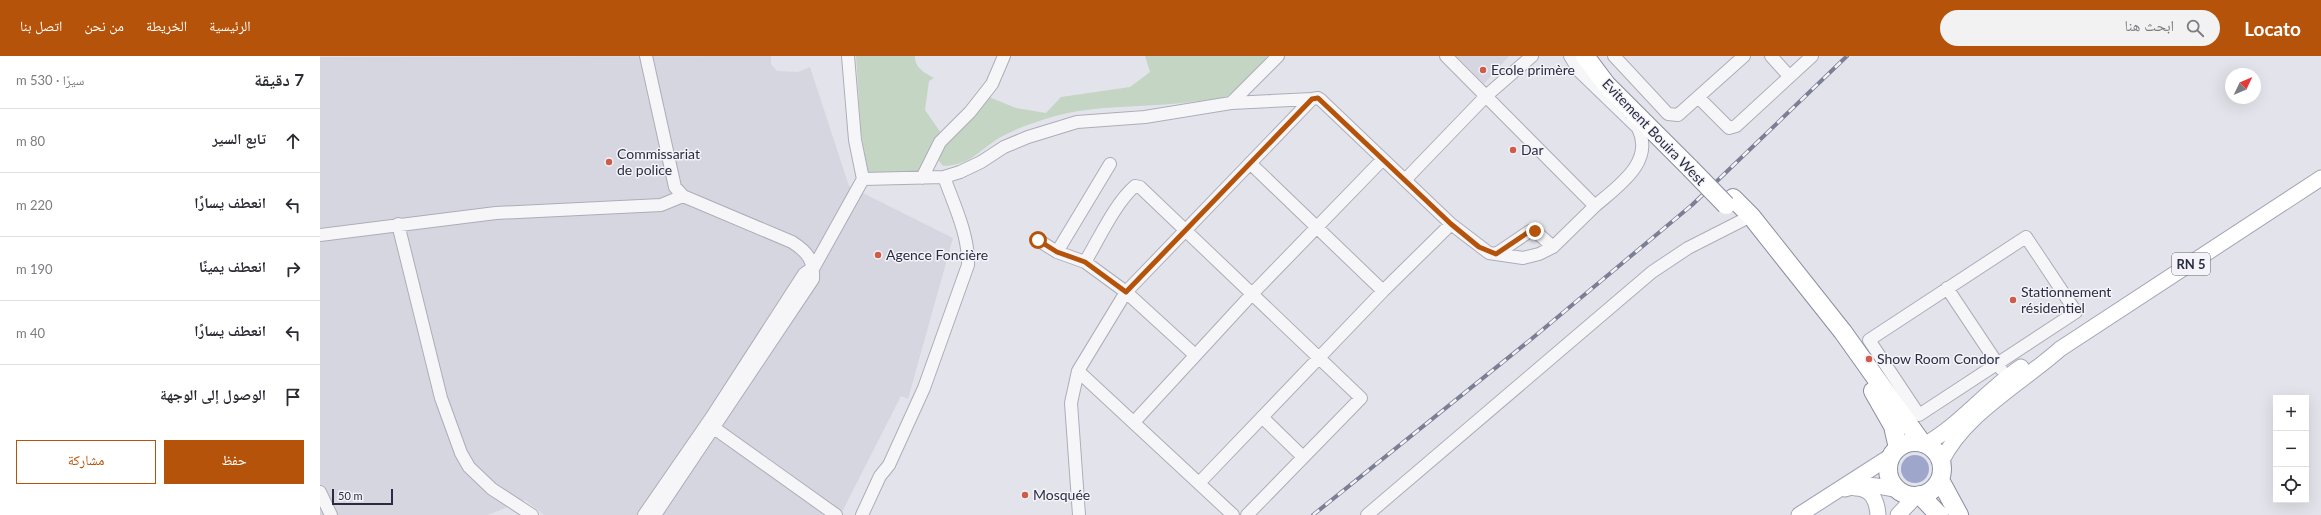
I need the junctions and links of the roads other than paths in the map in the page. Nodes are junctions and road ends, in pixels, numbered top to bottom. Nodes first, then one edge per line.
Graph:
1 (646, 56) edge
2 (848, 56) edge
3 (1004, 56) edge
4 (1278, 56) edge
5 (1446, 56) edge
6 (1532, 56) edge
7 (1570, 56) edge
8 (1585, 56) edge
9 (1598, 56) edge
10 (1614, 56) edge
11 (1744, 56) edge
12 (1771, 56) edge
13 (1812, 56) edge
14 (1789, 76) junction
15 (1486, 96) junction
16 (1698, 97) junction
17 (1312, 99) junction
18 (1231, 103) junction
19 (1648, 135) junction
20 (1383, 160) junction
21 (1250, 163) junction
22 (1110, 164) dead end
23 (1693, 164) junction
24 (944, 177) junction
25 (922, 178) junction
26 (2321, 178) edge
27 (863, 179) junction
28 (1405, 180) junction
29 (683, 196) junction
30 (1595, 206) junction
31 (1746, 219) junction
32 (398, 224) junction
33 (1451, 224) junction
34 (1318, 226) junction
35 (1185, 230) junction
36 (320, 235) edge
37 (1038, 240) dead end
38 (1553, 247) junction
39 (1057, 252) junction
40 (1496, 254) junction
41 (1085, 262) junction
42 (814, 267) junction
43 (1947, 288) junction
44 (1383, 291) junction
45 (1126, 292) junction
46 (1252, 294) junction
47 (2060, 349) junction
48 (1195, 356) junction
49 (1319, 358) junction
50 (1997, 364) junction
51 (1078, 371) junction
52 (2006, 377) junction
53 (1262, 417) junction
54 (1916, 419) junction
55 (1134, 422) junction
56 (714, 428) junction
57 (1924, 444) junction
58 (1895, 452) junction
59 (1303, 457) junction
60 (1941, 462) junction
61 (1940, 480) junction
62 (1199, 483) junction
63 (1893, 485) junction
64 (1848, 488) junction
65 (320, 492) edge
66 (1830, 495) junction
67 (1918, 496) junction
68 (330, 515) edge
69 (532, 515) edge
70 (644, 515) edge
71 (655, 515) edge
72 (835, 515) edge
73 (862, 515) edge
74 (1079, 515) edge
75 (1233, 515) edge
76 (1247, 515) edge
77 (1366, 515) edge
78 (1799, 515) edge
79 (1878, 515) edge
80 (1898, 515) edge
81 (1939, 515) edge
82 (1958, 515) edge

1 - 29 street
2 - 27 street
3 - 25 street
4 - 18 street
5 - 15 street
6 - 15 street
7 - 19 street
8 - 19 highway, Evitement Bouira West
9 - 23 highway, Evitement Bouira West
10 - 16 street
11 - 16 street
12 - 14 street
13 - 14 street
14 - 16 street
15 - 28 street
15 - 30 street
17 - 18 street
17 - 20 street
17 - 21 street
18 - 24 street
19 - 23 highway, Evitement Bouira West
19 - 30 street
20 - 28 street
20 - 34 street
21 - 34 street
21 - 35 street
22 - 39 street
23 - 31 highway, Evitement Bouira West, bridge
24 - 25 street
24 - 73 street
25 - 27 street
26 - 47 main road, RN 5
27 - 42 street
28 - 33 street
29 - 32 street
29 - 42 street
30 - 38 street
31 - 54 highway
31 - 58 highway
31 - 77 street
32 - 36 street
32 - 69 street
33 - 40 street
33 - 44 street
34 - 44 street
34 - 46 street
35 - 41 street
35 - 45 street
35 - 46 street
37 - 39 street
38 - 40 street
38 - 40 street
39 - 41 street
41 - 45 street
42 - 56 street
42 - 70 street
43 - 50 street
43 - 50 street
43 - 54 street
44 - 49 street
45 - 48 street
45 - 51 street
46 - 48 street
46 - 49 street
47 - 52 main road, RN 5
47 - 60 main road, RN 5
48 - 55 street
49 - 53 street
49 - 59 street
50 - 52 street
50 - 54 street
51 - 55 street
51 - 74 street
52 - 57 main road, RN 5
53 - 59 street
53 - 62 street
54 - 57 highway
55 - 62 street
56 - 71 street
56 - 72 street
57 - 58 highway
57 - 60 highway
58 - 63 highway
58 - 66 main road
59 - 76 street
60 - 61 highway
61 - 67 highway
61 - 82 highway
62 - 75 street
63 - 64 main road
63 - 67 highway
63 - 79 main road
64 - 66 main road
64 - 79 main road
65 - 68 street
66 - 78 main road
67 - 80 main road
67 - 81 highway

